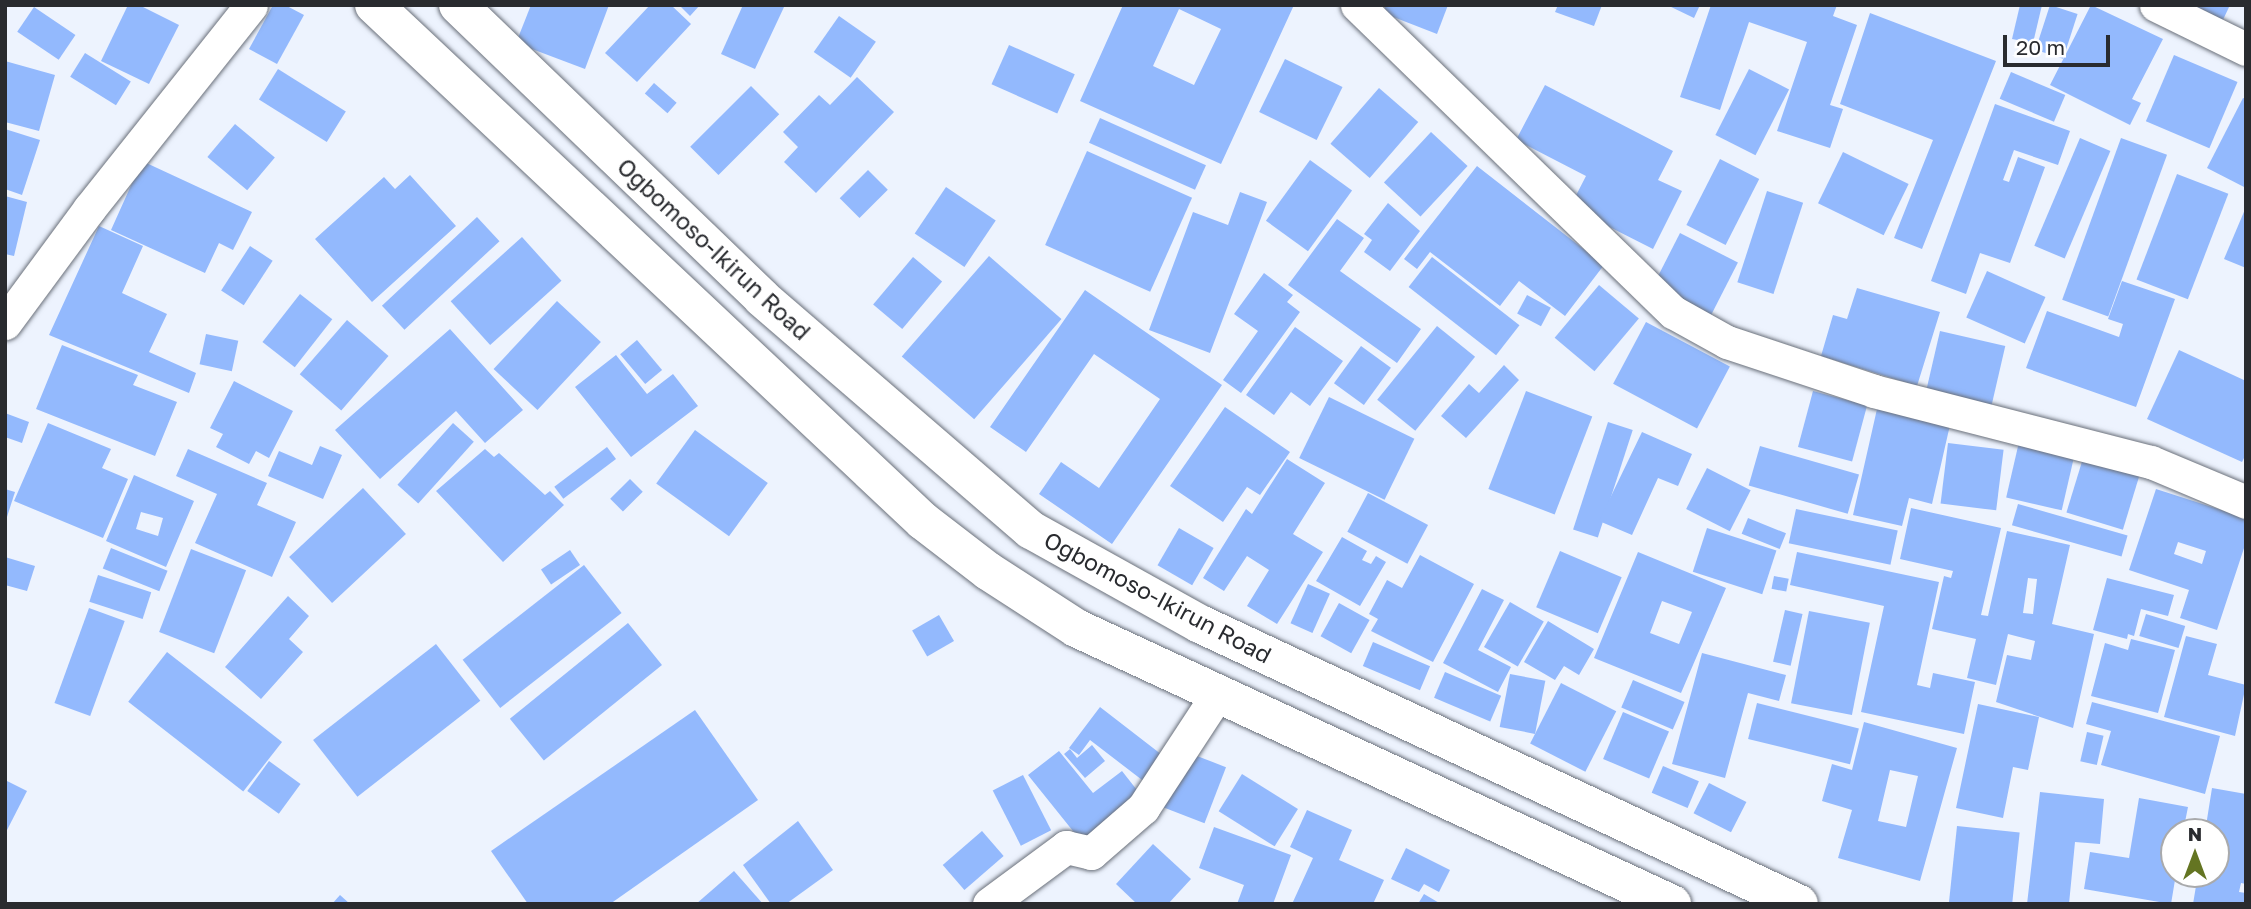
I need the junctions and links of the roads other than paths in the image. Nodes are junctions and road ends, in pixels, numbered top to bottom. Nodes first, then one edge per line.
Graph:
1 (251, 5) edge
2 (374, 5) edge
3 (458, 5) edge
4 (1357, 5) edge
5 (2157, 5) edge
6 (2246, 49) edge
7 (5, 323) edge
8 (2246, 502) edge
9 (1217, 695) junction
10 (989, 904) edge
11 (1672, 904) edge
12 (1798, 904) edge

1 - 7 street
2 - 9 main road
3 - 12 main road, Ogbomoso-Ikirun Road
4 - 8 street
5 - 6 street
9 - 10 street
9 - 11 main road

